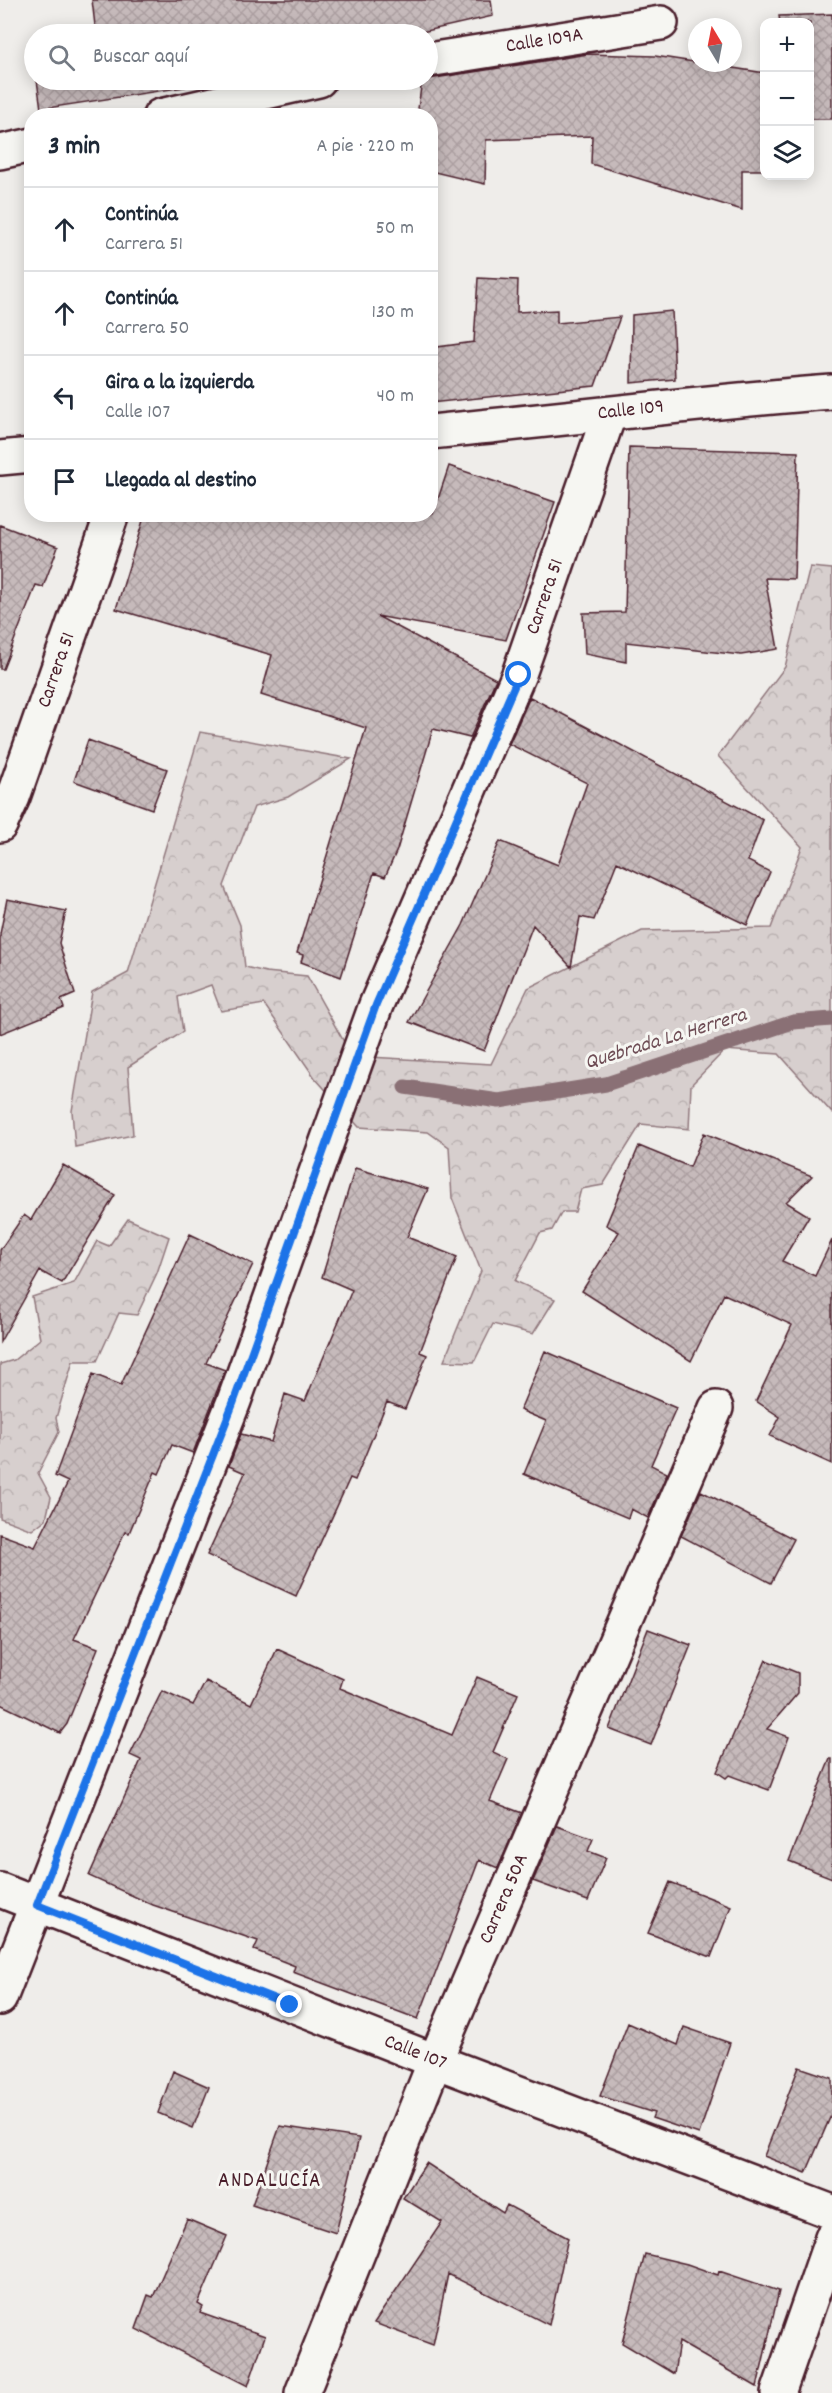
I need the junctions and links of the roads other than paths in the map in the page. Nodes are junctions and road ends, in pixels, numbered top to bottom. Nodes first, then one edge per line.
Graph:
1 (661, 23) dead end
2 (438, 58) edge
3 (275, 90) edge
4 (195, 108) edge
5 (24, 147) edge
6 (0, 152) edge
7 (832, 392) edge
8 (609, 415) junction
9 (438, 431) edge
10 (24, 456) edge
11 (0, 458) edge
12 (109, 522) edge
13 (0, 825) edge
14 (716, 1408) dead end
15 (0, 1890) edge
16 (37, 1905) junction
17 (0, 1998) edge
18 (435, 2061) junction
19 (832, 2212) edge
20 (832, 2238) edge
21 (302, 2393) edge
22 (778, 2393) edge

1 - 2 street, Calle 109A
3 - 4 street
5 - 6 street
7 - 8 street, Calle 109
8 - 9 street, Calle 109
8 - 16 street, Carrera 51
10 - 11 street
12 - 13 street, Carrera 51
14 - 18 street, Carrera 50A
15 - 16 street, Calle 107
16 - 17 street, Carrera 51
16 - 18 street, Calle 107
18 - 19 street, Calle 107
18 - 21 street, Carrera 50A
20 - 22 street

